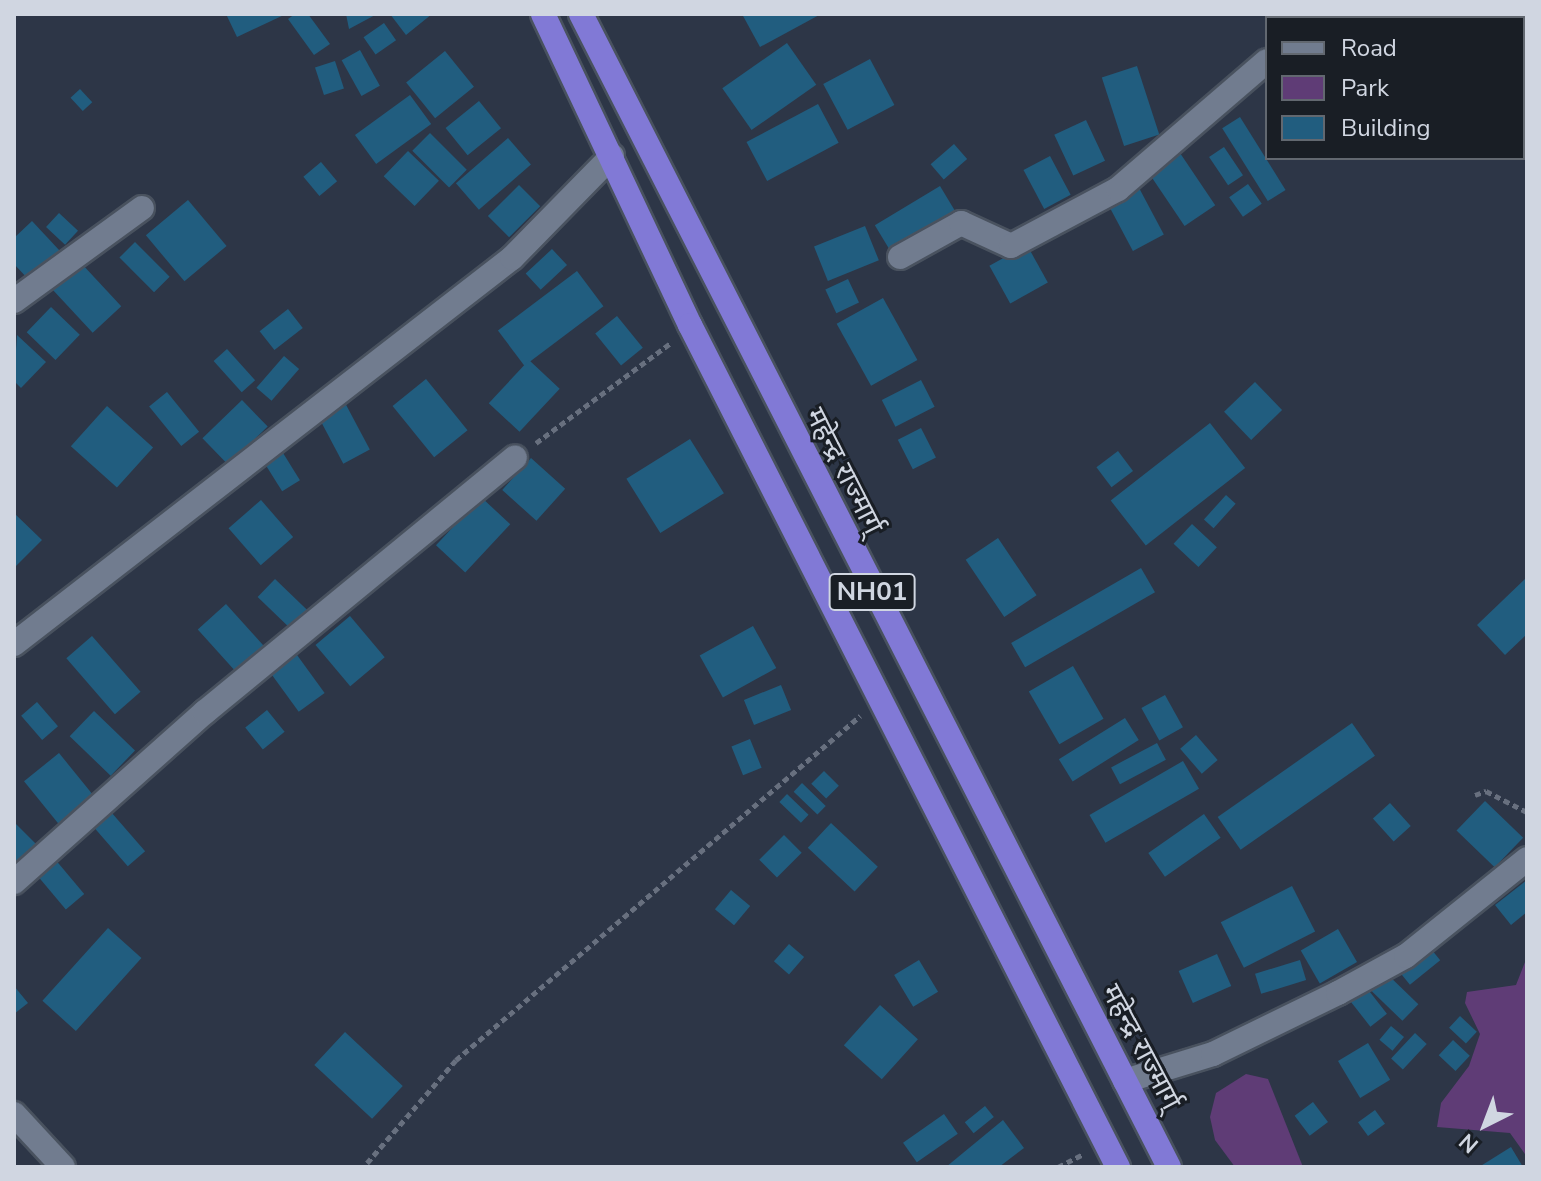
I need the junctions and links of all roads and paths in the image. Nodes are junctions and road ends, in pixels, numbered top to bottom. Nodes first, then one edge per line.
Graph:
1 (543, 14) edge
2 (582, 14) edge
3 (1265, 63) edge
4 (612, 156) junction
5 (142, 208) dead end
6 (900, 257) dead end
7 (14, 301) edge
8 (690, 325) junction
9 (515, 457) joint
10 (14, 644) edge
11 (878, 700) junction
12 (1475, 795) dead end
13 (1527, 812) edge
14 (1527, 859) edge
15 (14, 882) edge
16 (1125, 1081) junction
17 (14, 1114) edge
18 (367, 1163) dead end
19 (63, 1167) edge
20 (1118, 1167) edge
21 (1169, 1167) edge

1 - 4 highway, NH01
2 - 16 highway, महेन्द्र राज्मार्ग् / NH01
3 - 6 street
4 - 8 highway, NH01
4 - 10 street
5 - 7 street
8 - 9 path
8 - 11 highway, NH01
9 - 15 street
11 - 18 path
11 - 20 highway, NH01
12 - 13 path
14 - 16 street
16 - 21 highway, महेन्द्र राज्मार्ग् / NH01
17 - 19 street

